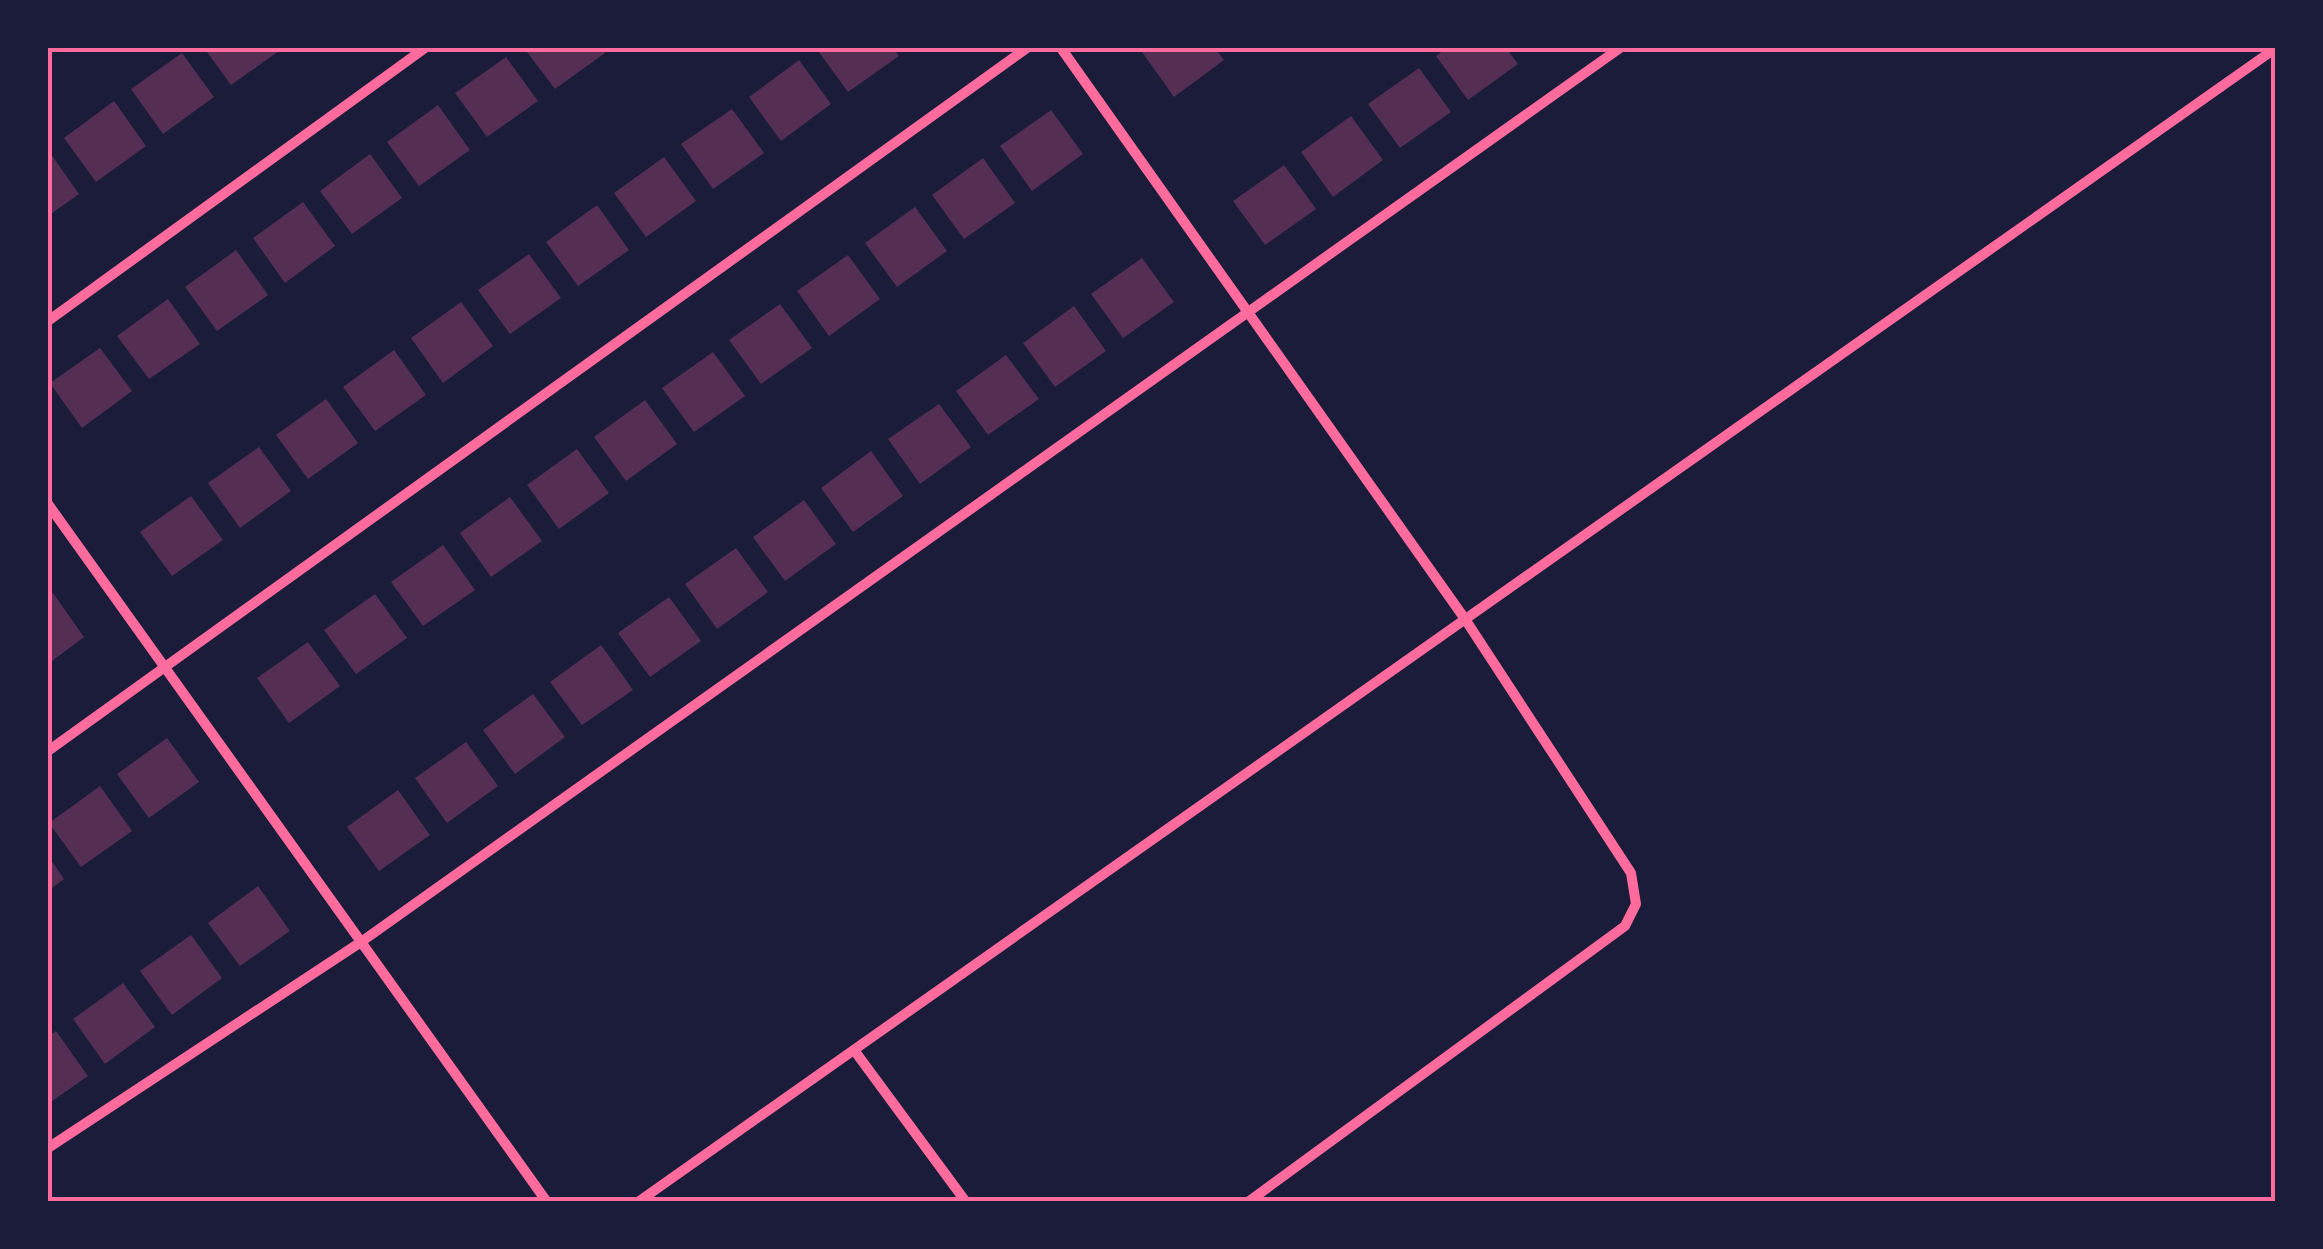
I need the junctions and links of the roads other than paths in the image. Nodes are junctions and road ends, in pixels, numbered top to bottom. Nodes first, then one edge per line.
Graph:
1 (425, 48) edge
2 (1026, 48) edge
3 (1061, 48) edge
4 (1620, 48) edge
5 (2276, 48) edge
6 (1248, 312) junction
7 (48, 321) edge
8 (48, 504) edge
9 (1465, 619) junction
10 (164, 667) junction
11 (48, 751) edge
12 (361, 942) junction
13 (854, 1050) junction
14 (48, 1148) edge
15 (547, 1202) edge
16 (638, 1202) edge
17 (966, 1202) edge
18 (1248, 1202) edge

1 - 7 street
2 - 10 street
3 - 6 street
4 - 6 street
5 - 9 street
6 - 9 street
6 - 12 street
8 - 10 street
9 - 13 street
9 - 18 street
10 - 11 street
10 - 12 street
12 - 14 street
12 - 15 street
13 - 16 street
13 - 17 street

